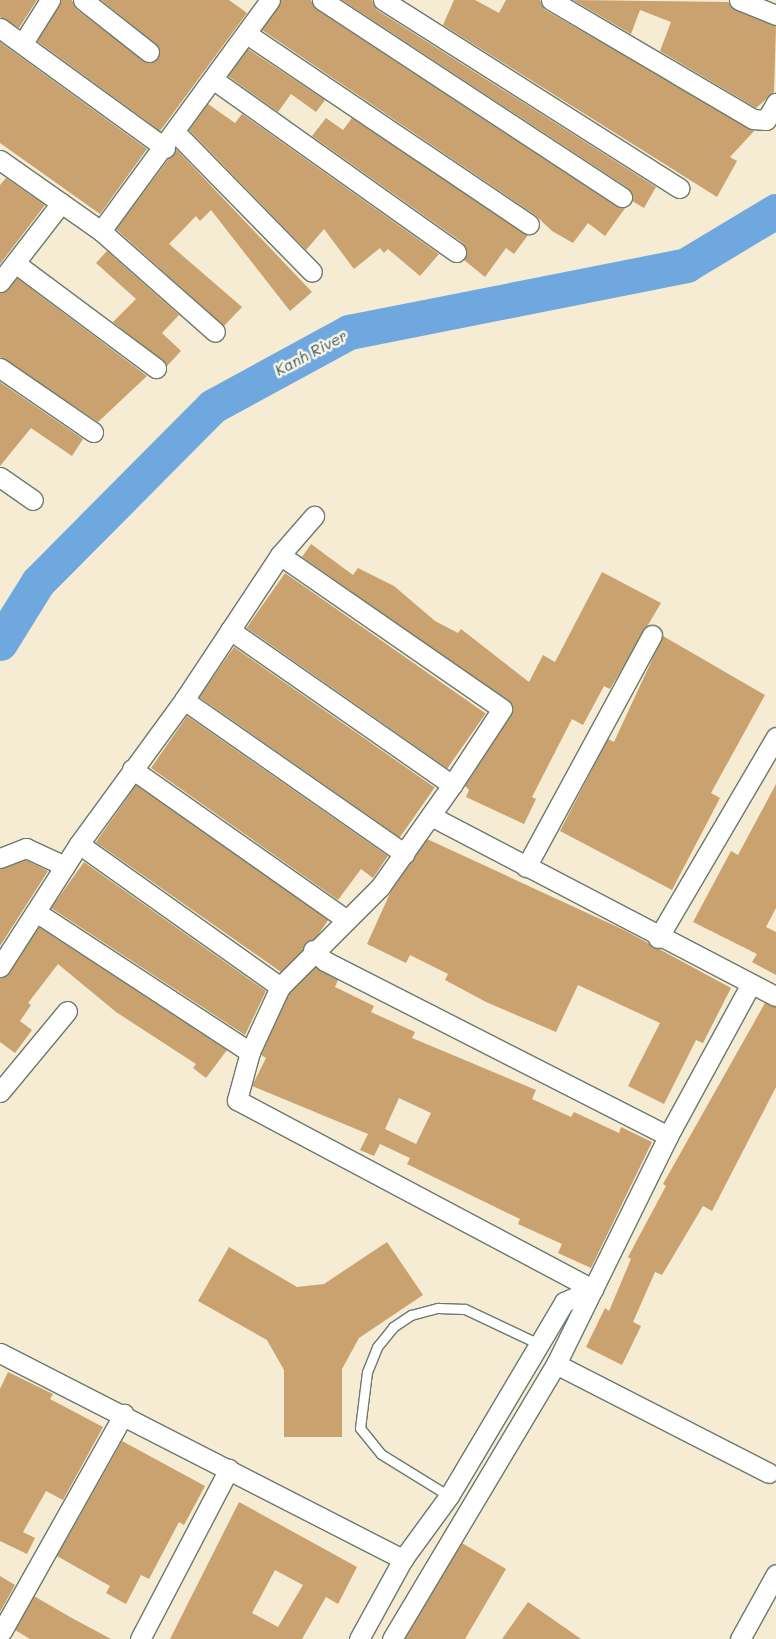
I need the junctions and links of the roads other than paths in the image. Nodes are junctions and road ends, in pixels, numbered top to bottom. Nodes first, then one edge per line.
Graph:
1 (50, 0) edge
2 (83, 0) edge
3 (269, 0) edge
4 (322, 0) edge
5 (384, 0) edge
6 (551, 0) edge
7 (739, 0) edge
8 (776, 15) edge
9 (0, 28) edge
10 (247, 34) junction
11 (23, 44) junction
12 (149, 52) dead end
13 (214, 80) junction
14 (776, 103) edge
15 (176, 133) junction
16 (165, 148) junction
17 (0, 160) edge
18 (679, 188) dead end
19 (622, 197) dead end
20 (61, 203) junction
21 (529, 224) dead end
22 (101, 231) junction
23 (456, 252) dead end
24 (14, 263) junction
25 (312, 272) dead end
26 (0, 282) edge
27 (215, 332) dead end
28 (0, 368) edge
29 (156, 368) dead end
30 (93, 432) dead end
31 (0, 477) edge
32 (33, 500) dead end
33 (314, 516) dead end
34 (280, 555) junction
35 (230, 630) junction
36 (652, 635) dead end
37 (184, 700) junction
38 (776, 737) edge
39 (132, 769) junction
40 (452, 785) junction
41 (431, 816) junction
42 (79, 844) junction
43 (405, 854) junction
44 (0, 858) edge
45 (66, 866) junction
46 (526, 866) junction
47 (36, 912) junction
48 (344, 918) junction
49 (658, 938) junction
50 (313, 950) junction
51 (0, 968) edge
52 (752, 984) junction
53 (280, 987) junction
54 (776, 996) edge
55 (67, 1011) dead end
56 (250, 1052) junction
57 (0, 1092) edge
58 (668, 1136) junction
59 (593, 1289) junction
60 (537, 1343) junction
61 (0, 1353) edge
62 (556, 1364) junction
63 (124, 1414) junction
64 (229, 1469) junction
65 (770, 1473) dead end
66 (449, 1496) junction
67 (403, 1560) junction
68 (776, 1574) edge
69 (6, 1633) edge
70 (140, 1639) edge
71 (359, 1639) edge
72 (392, 1639) edge
73 (740, 1639) edge

1 - 11 street
2 - 12 street
3 - 10 street
4 - 19 street
5 - 18 street
6 - 14 street
7 - 8 street
9 - 11 street
10 - 13 street
10 - 21 street
11 - 16 street
13 - 15 street
13 - 23 street
15 - 16 street
15 - 25 street
16 - 22 street
17 - 20 street
20 - 22 street
20 - 24 street
22 - 27 street
24 - 26 street
24 - 29 street
28 - 30 street
31 - 32 street
33 - 34 street
34 - 35 street
34 - 40 street
35 - 37 street
35 - 40 street
36 - 46 street
37 - 39 street
37 - 43 street
38 - 49 street
39 - 42 street
39 - 48 street
40 - 41 street
41 - 43 street
41 - 46 street
42 - 45 street
42 - 53 street
43 - 48 street
44 - 45 street
45 - 47 street
46 - 49 street
47 - 51 street
47 - 56 street
48 - 50 street
49 - 52 street
50 - 53 street
50 - 58 street
52 - 54 street
52 - 58 street
53 - 56 street
55 - 57 street
56 - 59 street
58 - 59 street
59 - 60 street
59 - 62 street
60 - 66 street
60 - 66 lane
61 - 63 street
62 - 65 street
62 - 72 street
63 - 64 street
63 - 69 street
64 - 67 street
64 - 70 street
66 - 67 street
67 - 71 street
68 - 73 street

